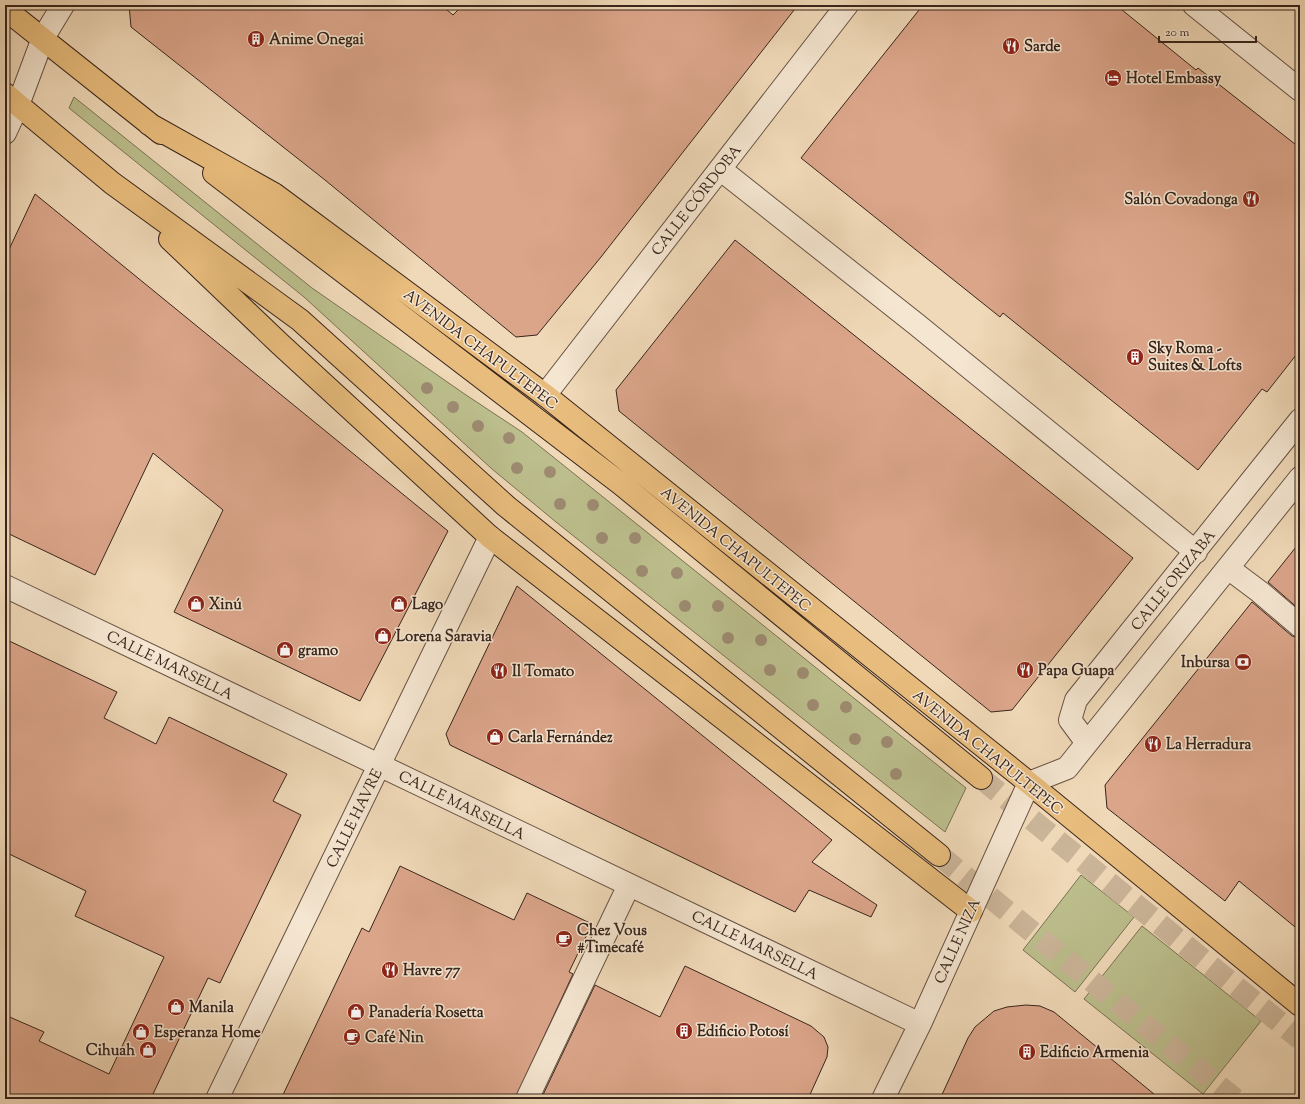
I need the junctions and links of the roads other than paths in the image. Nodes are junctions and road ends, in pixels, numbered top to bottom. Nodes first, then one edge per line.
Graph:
1 (64, 5) edge
2 (847, 5) edge
3 (1194, 5) edge
4 (5, 9) edge
5 (43, 38) junction
6 (1300, 90) edge
7 (12, 99) edge
8 (149, 124) junction
9 (5, 133) edge
10 (720, 169) junction
11 (112, 183) junction
12 (545, 395) junction
13 (1300, 420) edge
14 (1300, 478) edge
15 (490, 537) junction
16 (1196, 552) junction
17 (1228, 568) junction
18 (5, 586) edge
19 (1300, 626) edge
20 (1087, 743) junction
21 (380, 765) junction
22 (981, 778) tunnel mouth
23 (1029, 783) junction
24 (939, 855) tunnel mouth
25 (629, 885) junction
26 (971, 911) junction
27 (1300, 1005) edge
28 (920, 1024) junction
29 (217, 1099) edge
30 (527, 1099) edge
31 (883, 1099) edge

1 - 5 street
2 - 10 street, CALLE CÓRDOBA
3 - 6 street
4 - 5 main road, AVENIDA CHAPULTEPEC
5 - 7 street
5 - 8 main road, AVENIDA CHAPULTEPEC
7 - 9 street
7 - 11 main road
8 - 12 main road, AVENIDA CHAPULTEPEC
8 - 22 main road, AVENIDA CHAPULTEPEC
10 - 12 street, CALLE CÓRDOBA
10 - 16 street
11 - 15 main road
11 - 24 main road
12 - 23 main road, AVENIDA CHAPULTEPEC
13 - 16 street, CALLE ORIZABA
14 - 17 street
15 - 21 street, CALLE HAVRE
15 - 26 main road
16 - 20 street, CALLE ORIZABA
17 - 19 street
17 - 20 street
18 - 21 street, CALLE MARSELLA
20 - 23 street
21 - 25 street, CALLE MARSELLA
21 - 29 street, CALLE HAVRE
23 - 26 street, CALLE NIZA
23 - 27 main road, AVENIDA CHAPULTEPEC
25 - 28 street, CALLE MARSELLA
25 - 30 street
26 - 28 street, CALLE NIZA
28 - 31 street, CALLE NIZA

